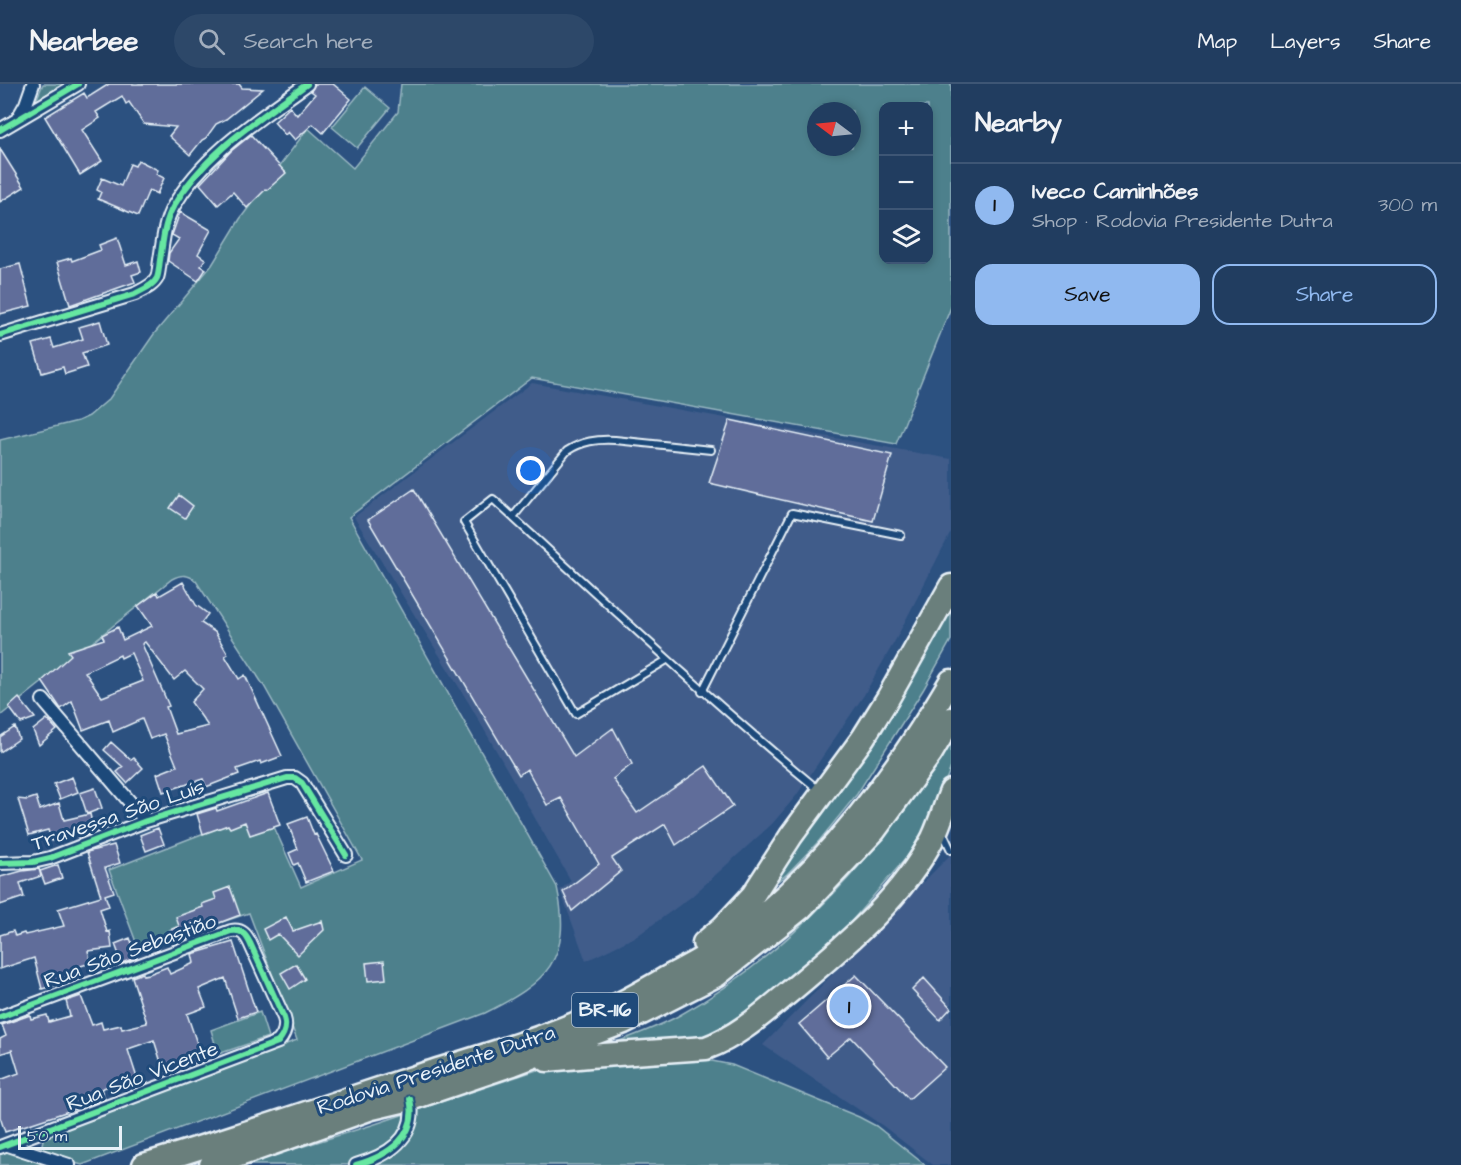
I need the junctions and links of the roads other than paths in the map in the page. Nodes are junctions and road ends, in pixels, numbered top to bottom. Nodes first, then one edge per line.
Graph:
1 (33, 84) edge
2 (78, 84) edge
3 (307, 84) edge
4 (16, 122) junction
5 (0, 130) edge
6 (0, 335) edge
7 (711, 450) dead end
8 (513, 517) junction
9 (901, 535) dead end
10 (951, 586) edge
11 (667, 660) junction
12 (951, 681) edge
13 (702, 692) junction
14 (43, 700) dead end
15 (951, 719) edge
16 (951, 791) edge
17 (823, 793) junction
18 (146, 821) junction
19 (938, 825) junction
20 (951, 850) edge
21 (346, 855) dead end
22 (0, 863) edge
23 (657, 984) junction
24 (0, 1017) edge
25 (285, 1025) joint
26 (513, 1064) junction
27 (410, 1099) junction
28 (37, 1134) junction
29 (2, 1146) edge
30 (40, 1157) junction
31 (69, 1165) edge
32 (144, 1165) edge
33 (212, 1165) edge
34 (356, 1165) edge

1 - 4 street
2 - 4 street
3 - 6 street
4 - 5 street
7 - 8 lane
8 - 11 lane
8 - 11 lane
9 - 13 lane
10 - 17 highway
11 - 13 lane
12 - 23 highway, Rodovia Presidente Dutra / BR-116
13 - 17 lane
14 - 18 street
15 - 26 highway, Rodovia Presidente Dutra / BR-116
16 - 19 highway
17 - 23 highway
18 - 21 street, Travessa São Luís
18 - 22 street, Travessa São Luís
19 - 20 lane
19 - 26 highway
23 - 32 highway, Rodovia Presidente Dutra / BR-116
24 - 25 street, Rua São Sebastião
25 - 28 street, Rua São Vicente
26 - 27 highway, Rodovia Presidente Dutra / BR-116
27 - 33 highway, Rodovia Presidente Dutra / BR-116
27 - 34 street
28 - 29 street, Rua São Vicente
28 - 30 street
29 - 30 street
30 - 31 street

